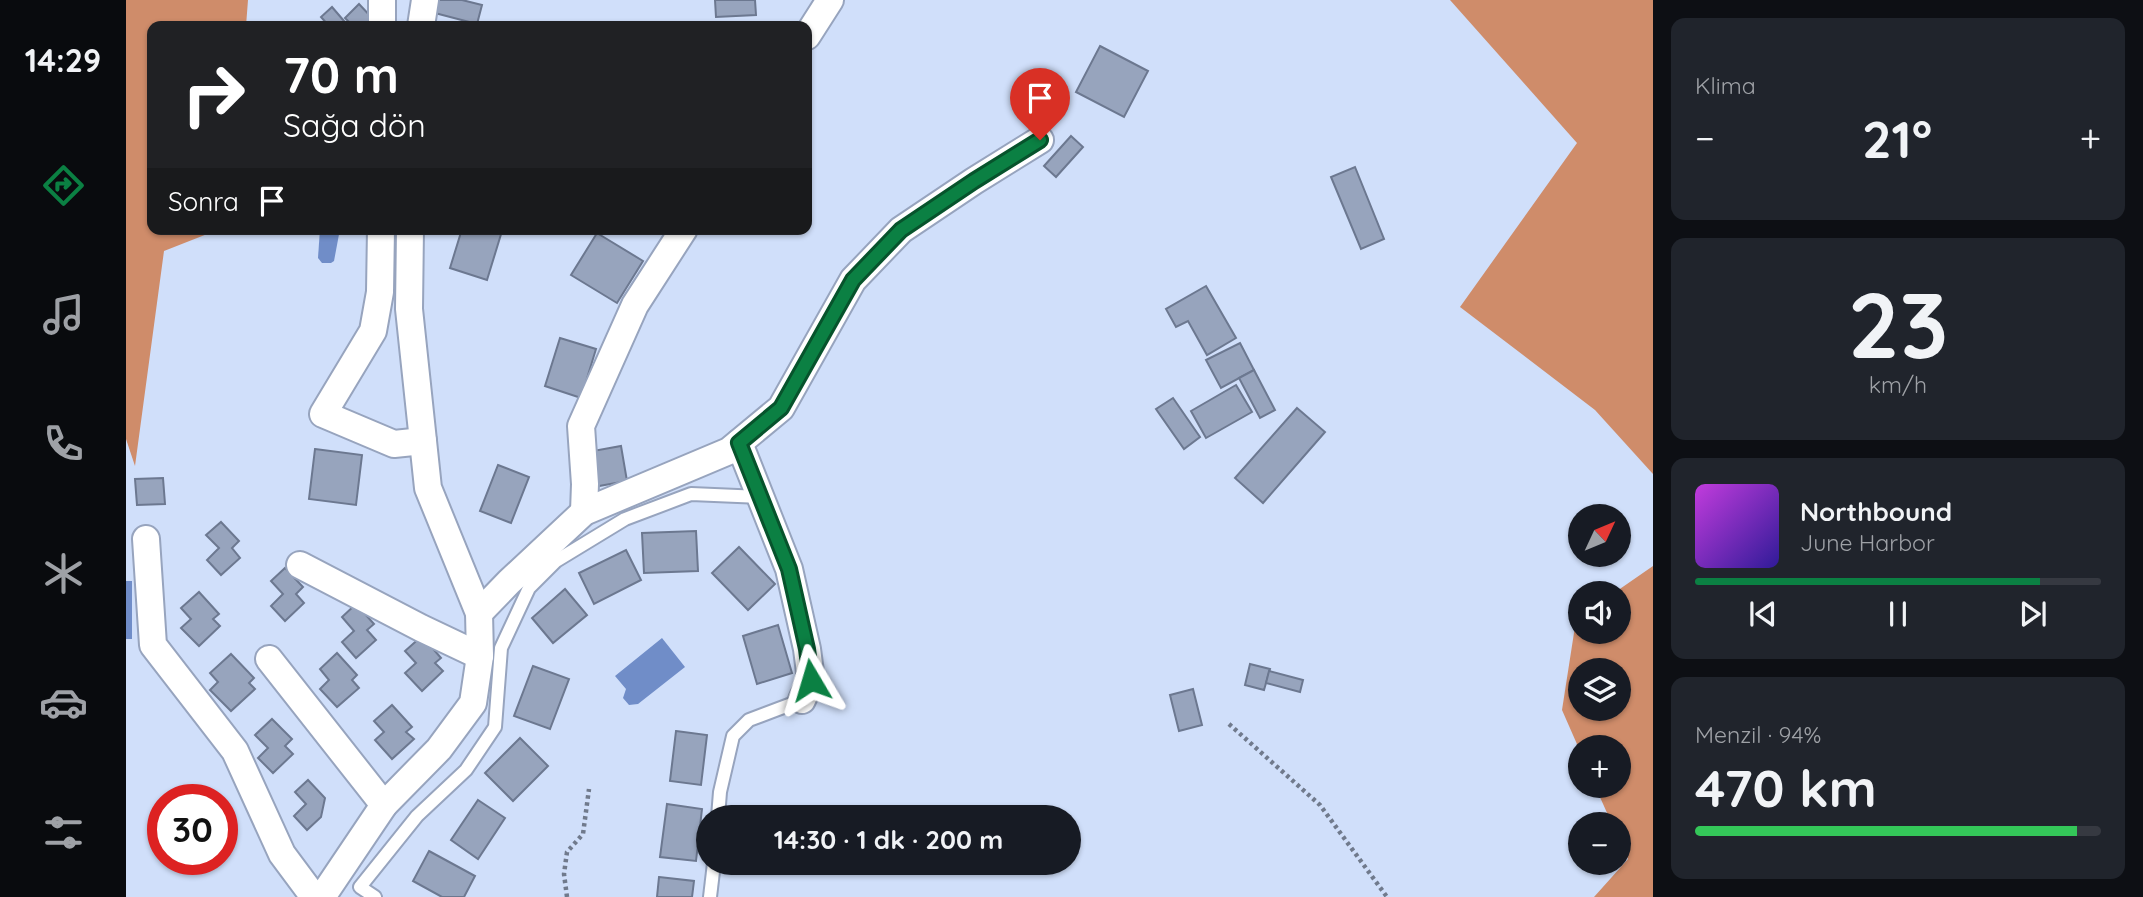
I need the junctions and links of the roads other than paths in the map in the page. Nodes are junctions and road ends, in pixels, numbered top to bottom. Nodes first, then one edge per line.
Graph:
1 (382, 0) edge
2 (425, 0) edge
3 (830, 0) edge
4 (382, 21) edge
5 (422, 21) edge
6 (812, 28) edge
7 (1040, 140) dead end
8 (381, 235) edge
9 (410, 235) edge
10 (680, 235) edge
11 (423, 441) junction
12 (739, 443) junction
13 (761, 497) junction
14 (584, 512) junction
15 (146, 539) dead end
16 (300, 565) dead end
17 (480, 613) junction
18 (480, 656) junction
19 (269, 659) dead end
20 (803, 700) joint
21 (384, 805) junction
22 (719, 805) edge
23 (712, 875) edge
24 (314, 897) edge
25 (322, 897) edge
26 (375, 897) edge
27 (710, 897) edge

1 - 4 street
2 - 5 street
3 - 6 street
7 - 12 street
8 - 11 street
9 - 11 street
10 - 14 street
11 - 17 street
12 - 13 street
12 - 14 street
13 - 20 street
13 - 26 lane
14 - 17 street
15 - 24 street
16 - 18 street
17 - 18 street
18 - 21 street
19 - 21 street
20 - 22 lane
21 - 25 street
23 - 27 lane

